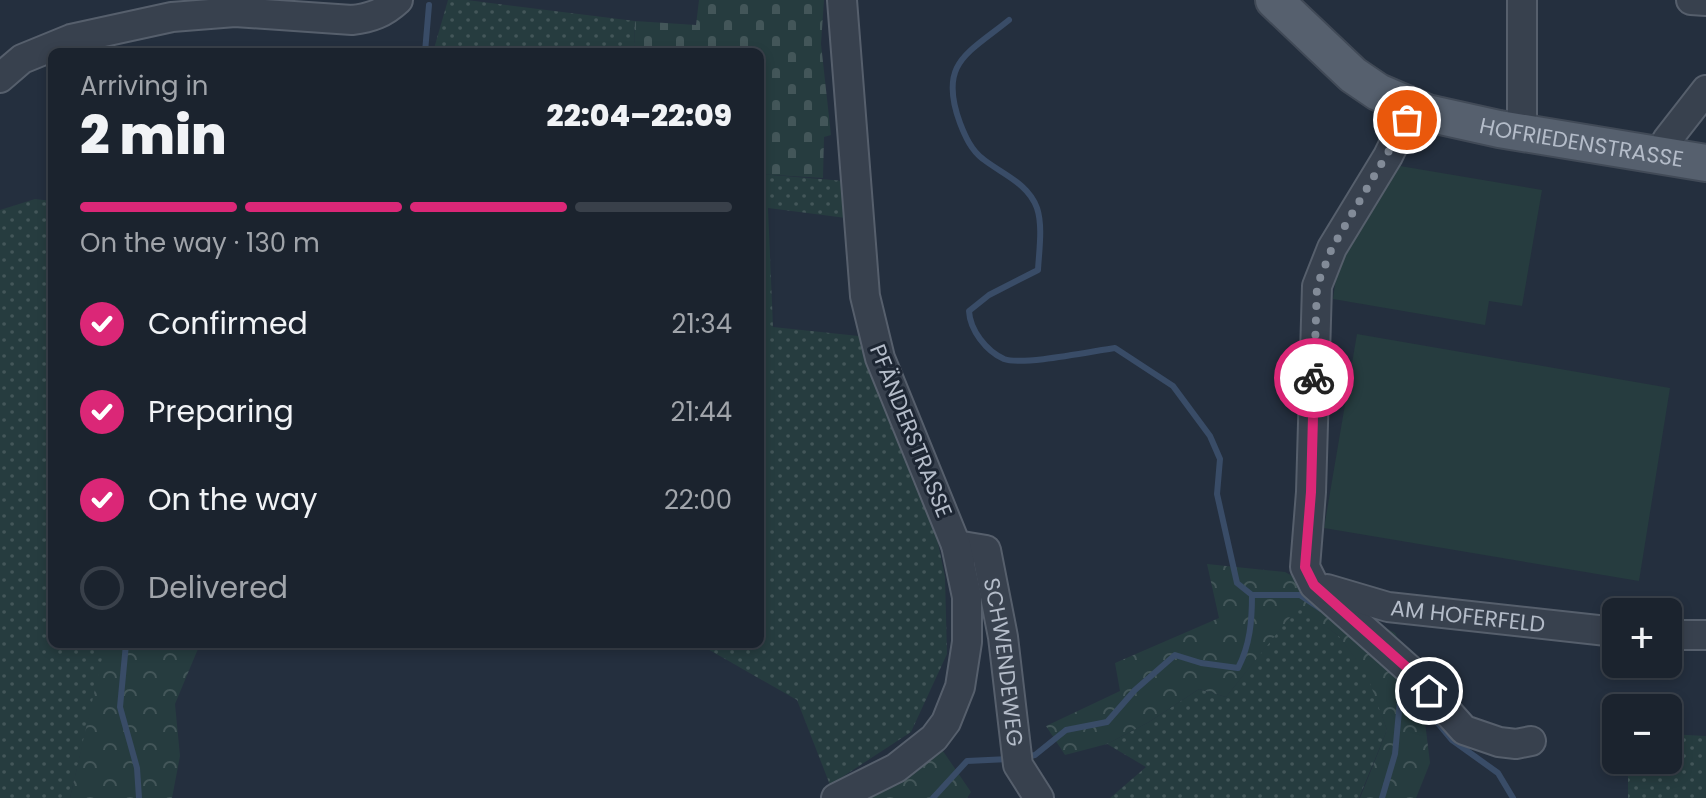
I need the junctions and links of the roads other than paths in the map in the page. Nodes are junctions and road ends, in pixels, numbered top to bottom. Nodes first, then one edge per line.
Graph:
1 (398, 0) edge
2 (842, 0) edge
3 (1274, 0) edge
4 (1522, 0) edge
5 (1691, 0) edge
6 (1706, 1) edge
7 (48, 48) edge
8 (49, 48) edge
9 (0, 78) edge
10 (1706, 90) edge
11 (1412, 107) junction
12 (1522, 133) junction
13 (1664, 157) junction
14 (1706, 163) edge
15 (956, 545) junction
16 (1314, 585) junction
17 (1602, 630) edge
18 (1682, 635) edge
19 (1706, 635) edge
20 (1531, 741) dead end
21 (836, 798) edge
22 (1039, 798) edge

1 - 8 street
2 - 15 street, PFÄNDERSTRASSE
3 - 11 main road, HOFRIEDENSTRASSE
4 - 12 street
5 - 6 street
7 - 9 street
10 - 13 street
11 - 12 main road, HOFRIEDENSTRASSE
11 - 16 street
12 - 13 main road, HOFRIEDENSTRASSE
13 - 14 main road, HOFRIEDENSTRASSE
15 - 21 street, PFÄNDERSTRASSE
15 - 22 street, SCHWENDEWEG
16 - 17 street, AM HOFERFELD
16 - 20 street, AM HOFERFELD
18 - 19 street

